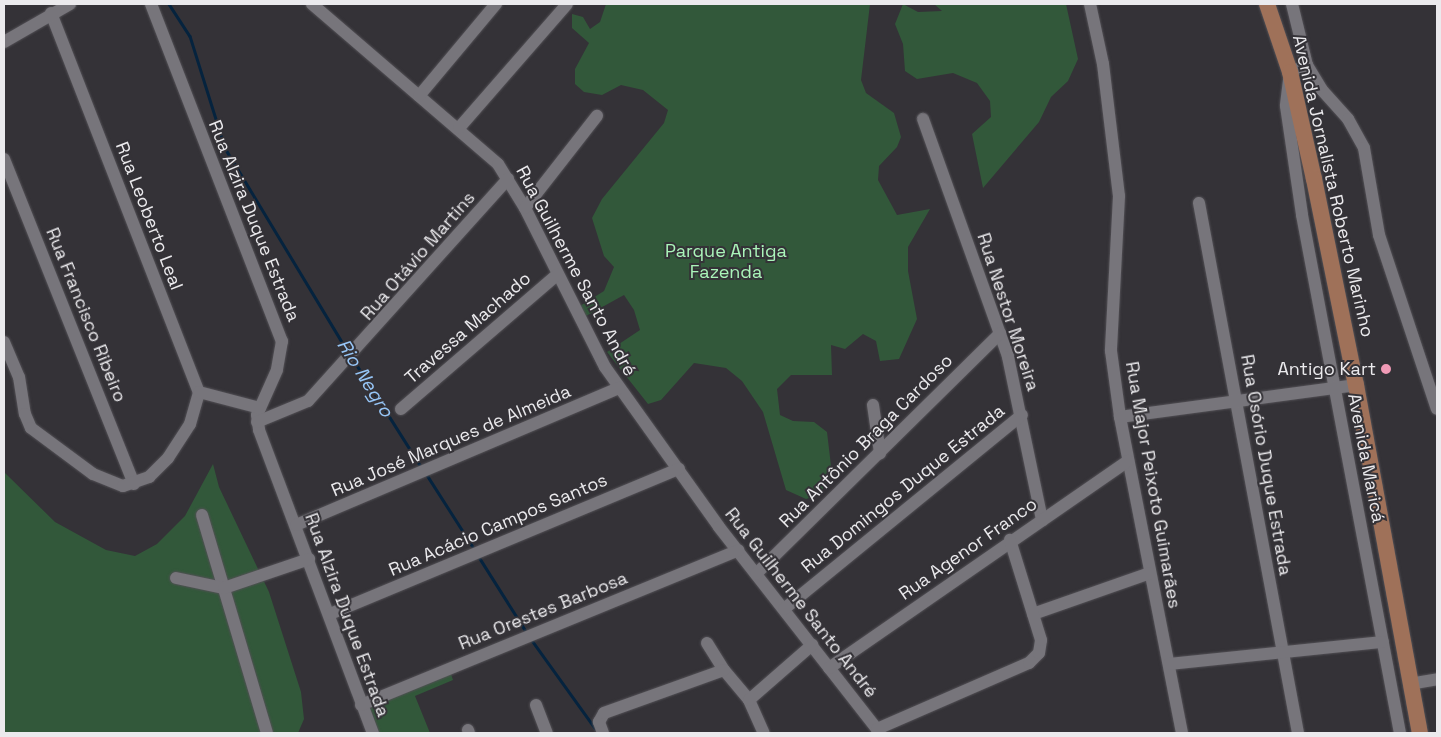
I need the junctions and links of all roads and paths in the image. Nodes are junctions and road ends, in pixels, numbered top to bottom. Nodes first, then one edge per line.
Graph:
1 (70, 4) edge
2 (152, 4) edge
3 (312, 4) edge
4 (496, 4) edge
5 (567, 4) edge
6 (1090, 4) edge
7 (1267, 4) edge
8 (1292, 4) edge
9 (51, 13) junction
10 (4, 42) edge
11 (1307, 65) junction
12 (1290, 72) junction
13 (419, 96) junction
14 (597, 116) dead end
15 (923, 119) dead end
16 (459, 128) junction
17 (4, 159) edge
18 (508, 179) junction
19 (1200, 203) dead end
20 (525, 208) junction
21 (557, 275) junction
22 (1000, 334) junction
23 (4, 342) edge
24 (1356, 386) junction
25 (619, 388) junction
26 (1335, 389) junction
27 (198, 392) junction
28 (1237, 402) junction
29 (873, 405) dead end
30 (260, 408) junction
31 (401, 409) dead end
32 (1437, 409) edge
33 (1022, 416) junction
34 (1120, 417) junction
35 (257, 422) junction
36 (880, 453) junction
37 (1128, 461) junction
38 (679, 469) junction
39 (134, 484) junction
40 (202, 515) dead end
41 (1042, 520) junction
42 (296, 525) junction
43 (1010, 540) junction
44 (738, 550) junction
45 (309, 559) junction
46 (1150, 573) junction
47 (756, 574) junction
48 (176, 578) dead end
49 (224, 588) junction
50 (784, 609) junction
51 (330, 614) junction
52 (1033, 614) junction
53 (1383, 642) junction
54 (707, 643) dead end
55 (812, 645) junction
56 (1282, 652) junction
57 (1168, 664) junction
58 (829, 668) junction
59 (724, 670) junction
60 (1437, 679) edge
61 (1410, 684) junction
62 (749, 700) junction
63 (361, 705) junction
64 (536, 705) dead end
65 (879, 731) edge
66 (267, 733) edge
67 (373, 733) edge
68 (547, 733) edge
69 (603, 733) edge
70 (764, 733) edge
71 (1182, 733) edge
72 (1298, 733) edge
73 (1400, 733) edge
74 (1420, 733) edge

1 - 9 street
2 - 30 street, Rua Alzira Duque Estrada
3 - 13 street, Rua Guilherme Santo André
4 - 13 street
5 - 16 street
6 - 34 street, Rua Major Peixoto Guimarães
7 - 12 main road, Avenida Jornalista Roberto Marinho
8 - 11 street
9 - 10 street
9 - 27 street, Rua Leoberto Leal
11 - 12 street
11 - 32 street
12 - 24 main road, Avenida Jornalista Roberto Marinho
12 - 26 street, Avenida Maricá
13 - 16 street, Rua Guilherme Santo André
14 - 20 street
15 - 22 street, Rua Nestor Moreira
16 - 18 street, Rua Guilherme Santo André
17 - 39 street, Rua Francisco Ribeiro
18 - 20 street, Rua Guilherme Santo André
18 - 35 street, Rua Otávio Martins
19 - 28 street, Rua Osório Duque Estrada
20 - 21 street, Rua Guilherme Santo André
21 - 25 street, Rua Guilherme Santo André
21 - 31 street, Travessa Machado
22 - 33 street, Rua Nestor Moreira
22 - 36 street, Rua Antônio Braga Cardoso
23 - 39 street
24 - 26 street
24 - 61 main road, Avenida Jornalista Roberto Marinho
25 - 38 street, Rua Guilherme Santo André
25 - 42 street, Rua José Marques de Almeida
26 - 28 street
26 - 53 street, Avenida Maricá
27 - 30 street
27 - 39 street
28 - 34 street
28 - 56 street, Rua Osório Duque Estrada
29 - 36 street
30 - 35 street, Rua Alzira Duque Estrada
33 - 41 street, Rua Nestor Moreira
33 - 50 street, Rua Domingos Duque Estrada
34 - 37 street, Rua Major Peixoto Guimarães
35 - 42 street, Rua Alzira Duque Estrada
36 - 47 street, Rua Antônio Braga Cardoso
37 - 41 street, Rua Agenor Franco
37 - 46 street, Rua Major Peixoto Guimarães
38 - 44 street, Rua Guilherme Santo André
38 - 51 street, Rua Acácio Campos Santos
40 - 49 street
41 - 43 street, Rua Agenor Franco
42 - 45 street, Rua Alzira Duque Estrada
43 - 52 street
43 - 58 street, Rua Agenor Franco
44 - 47 street, Rua Guilherme Santo André
44 - 63 street, Rua Orestes Barbosa
45 - 49 street
45 - 51 street, Rua Alzira Duque Estrada
46 - 52 street
46 - 57 street, Rua Major Peixoto Guimarães
47 - 50 street, Rua Guilherme Santo André
48 - 49 street
49 - 66 street
50 - 55 street, Rua Guilherme Santo André
51 - 63 street, Rua Alzira Duque Estrada
52 - 65 street
53 - 56 street
53 - 73 street, Avenida Maricá
54 - 59 street
55 - 58 street, Rua Guilherme Santo André
55 - 62 street
56 - 57 street
56 - 72 street, Rua Osório Duque Estrada
57 - 71 street, Rua Major Peixoto Guimarães
58 - 65 street, Rua Guilherme Santo André
59 - 62 street
59 - 69 street
60 - 61 street
61 - 74 main road, Avenida Jornalista Roberto Marinho
62 - 70 street
63 - 67 street, Rua Alzira Duque Estrada
64 - 68 street

